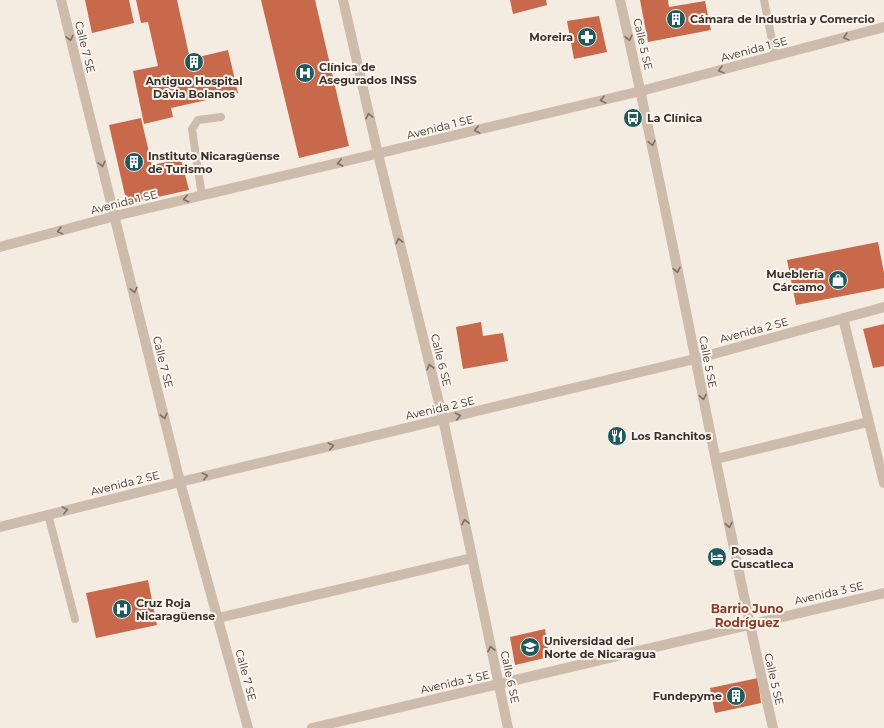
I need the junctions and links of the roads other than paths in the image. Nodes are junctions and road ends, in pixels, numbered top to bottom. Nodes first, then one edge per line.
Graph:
1 (61, 0) edge
2 (343, 0) edge
3 (620, 0) edge
4 (764, 0) edge
5 (884, 27) edge
6 (775, 55) junction
7 (641, 91) junction
8 (221, 116) dead end
9 (378, 154) junction
10 (202, 196) junction
11 (115, 216) junction
12 (0, 247) edge
13 (884, 307) edge
14 (843, 318) junction
15 (695, 359) junction
16 (443, 419) junction
17 (868, 422) junction
18 (716, 460) junction
19 (180, 482) junction
20 (884, 483) edge
21 (48, 514) junction
22 (0, 526) edge
23 (472, 558) junction
24 (884, 593) edge
25 (218, 618) junction
26 (75, 619) dead end
27 (749, 625) junction
28 (499, 684) junction
29 (248, 728) edge
30 (312, 728) edge
31 (508, 728) edge
32 (773, 728) edge

1 -> 11 street, Calle 7 SE
9 -> 2 street, Calle 6 SE
3 -> 7 street, Calle 5 SE
4 - 6 lane
5 -> 6 street, Avenida 1 SE
6 -> 7 street, Avenida 1 SE
7 -> 9 street, Avenida 1 SE
7 -> 15 street, Calle 5 SE
8 - 10 lane
9 -> 10 street, Avenida 1 SE
16 -> 9 street, Calle 6 SE
10 -> 11 street, Avenida 1 SE
11 -> 12 street, Avenida 1 SE
11 -> 19 street, Calle 7 SE
13 - 14 street, Avenida 2 SE
14 - 15 street, Avenida 2 SE
14 - 17 street
16 -> 15 street, Avenida 2 SE
15 -> 18 street, Calle 5 SE
19 -> 16 street, Avenida 2 SE
23 -> 16 street, Calle 6 SE
17 - 18 street
17 - 20 street
18 -> 27 street, Calle 5 SE
21 -> 19 street, Avenida 2 SE
19 - 25 street, Calle 7 SE
21 - 22 street, Avenida 2 SE
21 - 26 lane
23 - 25 street
28 -> 23 street, Calle 6 SE
24 - 27 street, Avenida 3 SE
25 - 29 street, Calle 7 SE
27 - 28 street, Avenida 3 SE
27 - 32 street, Calle 5 SE
28 - 30 street, Avenida 3 SE
28 - 31 street, Calle 6 SE

